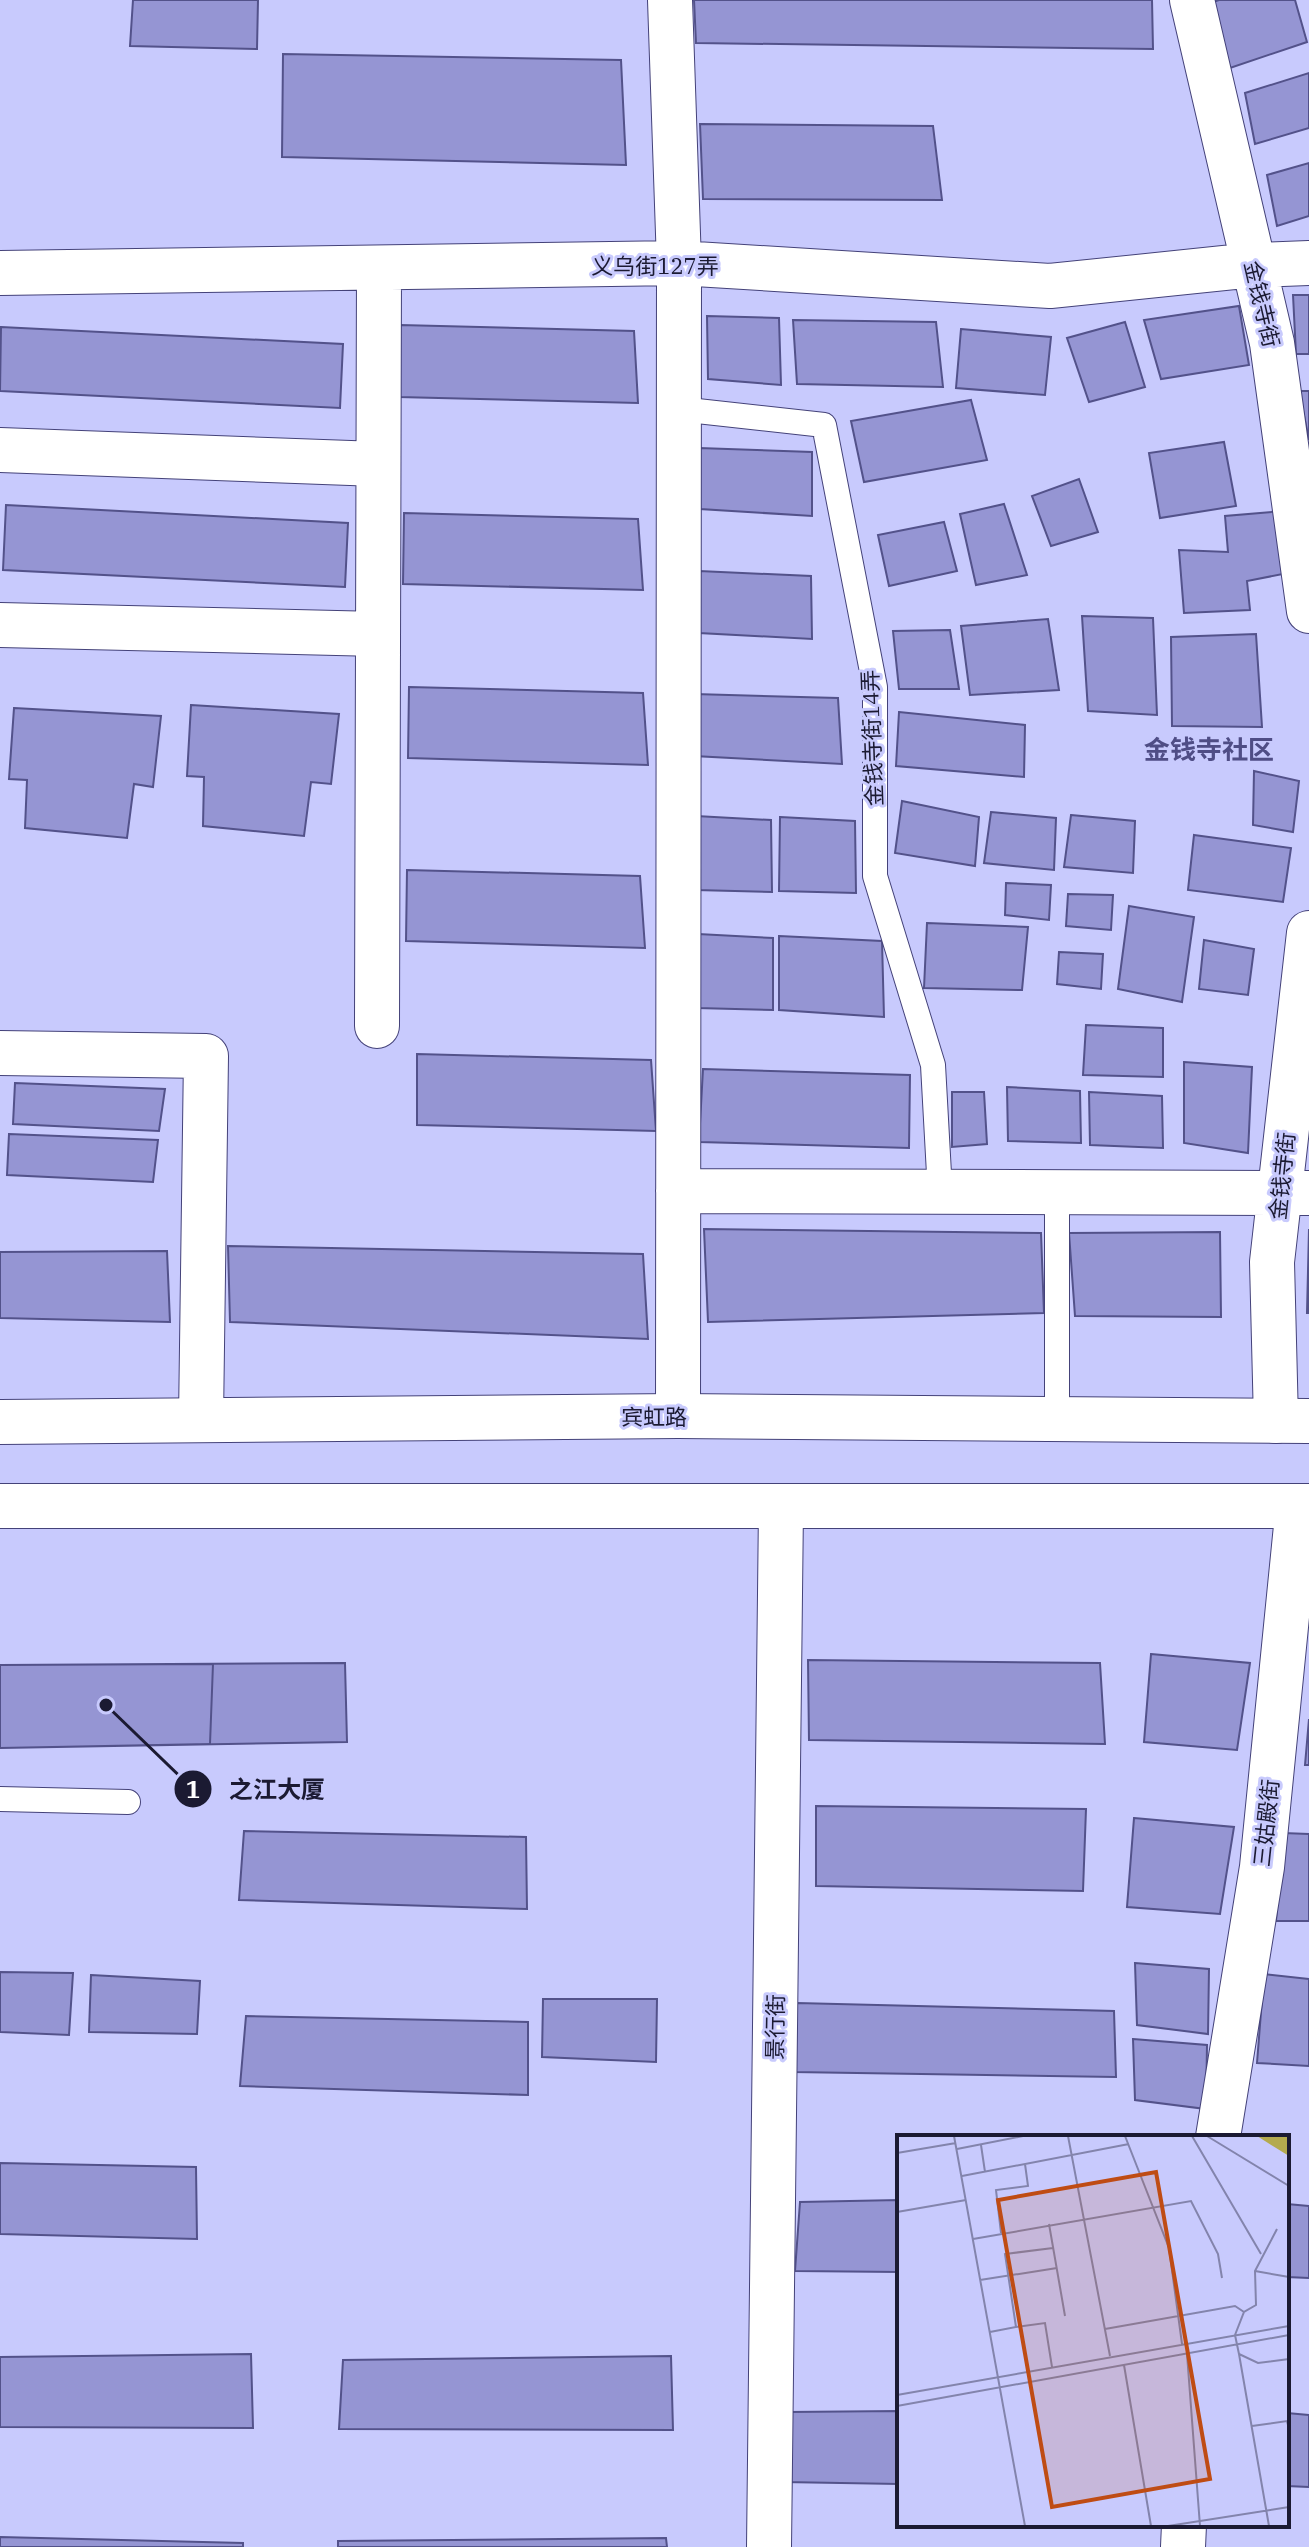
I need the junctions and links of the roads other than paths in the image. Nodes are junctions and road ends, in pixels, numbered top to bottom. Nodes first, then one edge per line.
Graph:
1 (670, 0) edge
2 (1192, 0) edge
3 (679, 263) junction
4 (1309, 263) edge
5 (1253, 265) junction
6 (379, 269) junction
7 (0, 273) edge
8 (679, 409) junction
9 (0, 450) edge
10 (378, 464) junction
11 (1309, 611) edge
12 (0, 625) edge
13 (378, 634) junction
14 (1309, 935) edge
15 (377, 1026) dead end
16 (0, 1053) edge
17 (678, 1191) junction
18 (940, 1192) junction
19 (1057, 1192) junction
20 (1294, 1193) edge
21 (678, 1416) junction
22 (201, 1419) junction
23 (1057, 1419) junction
24 (1292, 1421) edge
25 (0, 1422) edge
26 (0, 1506) edge
27 (1304, 1506) edge
28 (781, 1507) junction
29 (0, 1799) edge
30 (128, 1802) dead end
31 (1218, 2135) edge
32 (1184, 2527) edge
33 (769, 2547) edge
34 (1183, 2547) edge

1 - 3 street
2 - 5 street, 金钱寺街
3 - 5 street, 义乌街127弄
3 - 6 street, 义乌街127弄
3 - 8 street
4 - 5 street, 义乌街127弄
5 - 11 street, 金钱寺街
6 - 7 street, 义乌街127弄
6 - 10 street
8 - 17 street
8 - 18 lane, 金钱寺街14弄
9 - 10 street
10 - 13 street
12 - 13 street
13 - 15 street
14 - 20 street, 金钱寺街
16 - 22 street
17 - 18 street
17 - 21 street
18 - 19 street
19 - 20 street
19 - 23 lane
20 - 24 street, 金钱寺街
21 - 22 street, 宾虹路
21 - 23 street, 宾虹路
22 - 25 street, 宾虹路
23 - 24 street, 宾虹路
26 - 28 street
27 - 28 street
27 - 31 street, 三姑殿街
28 - 33 street, 景行街
29 - 30 lane
32 - 34 street

